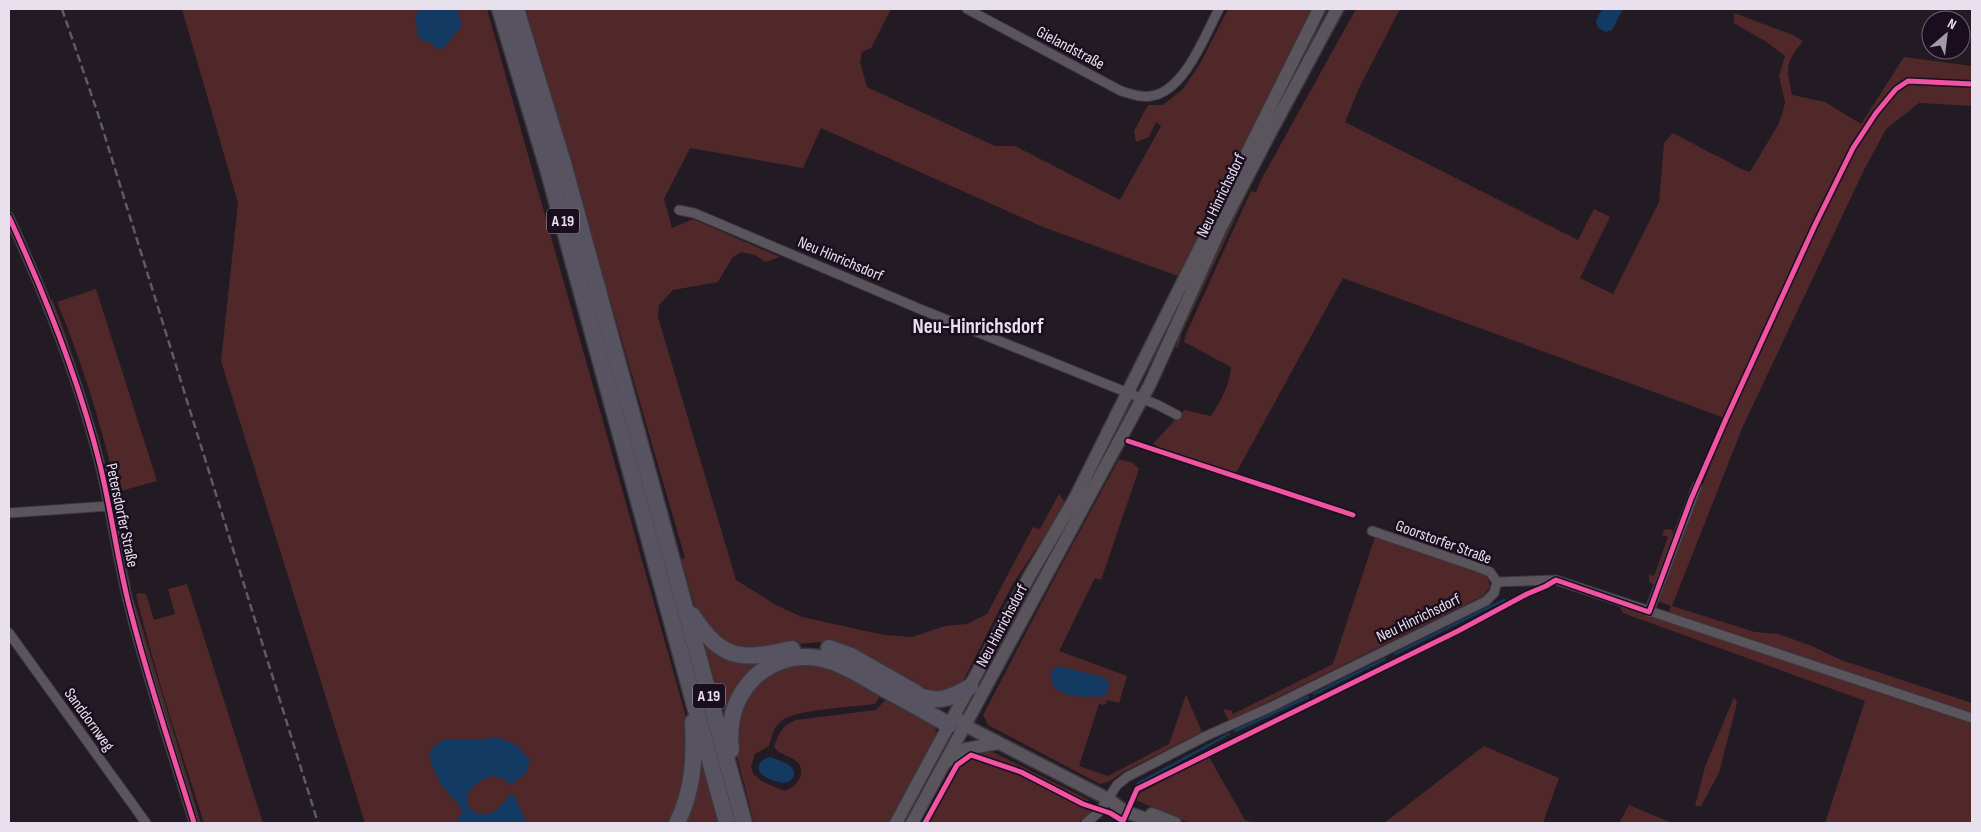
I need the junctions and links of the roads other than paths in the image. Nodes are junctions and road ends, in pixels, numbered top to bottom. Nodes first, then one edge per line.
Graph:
1 (500, 9) edge
2 (516, 9) edge
3 (967, 9) edge
4 (1219, 9) edge
5 (1320, 9) edge
6 (1337, 9) edge
7 (680, 210) dead end
8 (9, 217) edge
9 (1136, 378) junction
10 (1128, 394) junction
11 (1142, 400) junction
12 (1135, 412) junction
13 (1177, 415) dead end
14 (1697, 486) dead end
15 (109, 506) junction
16 (9, 513) edge
17 (1372, 531) dead end
18 (1497, 582) junction
19 (683, 602) junction
20 (1649, 612) junction
21 (9, 633) edge
22 (688, 678) junction
23 (970, 687) junction
24 (922, 697) junction
25 (1972, 718) edge
26 (957, 722) junction
27 (998, 743) junction
28 (946, 762) junction
29 (735, 790) junction
30 (1108, 799) junction
31 (146, 823) edge
32 (194, 823) edge
33 (678, 823) edge
34 (728, 823) edge
35 (744, 823) edge
36 (896, 823) edge
37 (912, 823) edge
38 (1086, 823) edge
39 (1159, 823) edge
40 (1175, 823) edge

1 - 22 highway, A 19
2 - 19 highway, A 19
3 - 4 street, Gielandstraße
5 - 9 main road, Neu Hinrichsdorf
6 - 11 main road, Neu Hinrichsdorf
7 - 10 street, Neu Hinrichsdorf
8 - 15 street, Petersdorfer Straße
9 - 10 main road, Neu Hinrichsdorf
9 - 11 main road
10 - 11 street, Neu Hinrichsdorf
10 - 12 main road
10 - 23 main road, Neu Hinrichsdorf
11 - 12 main road, Neu Hinrichsdorf
11 - 13 street, Neu Hinrichsdorf
12 - 26 main road, Neu Hinrichsdorf
14 - 20 street
15 - 16 street
15 - 32 street, Petersdorfer Straße
17 - 18 street, Goorstorfer Straße
18 - 20 street, Goorstorfer Straße
18 - 30 street, Neu Hinrichsdorf
19 - 24 highway
19 - 29 highway, A 19
20 - 25 street, Goorstorfer Straße
21 - 31 street, Sanddornweg
22 - 33 highway
22 - 34 highway, A 19
23 - 24 highway
23 - 26 main road, Neu Hinrichsdorf
24 - 26 highway
26 - 27 main road
26 - 28 main road
26 - 29 highway
26 - 36 main road
27 - 28 main road
27 - 30 main road
28 - 37 main road
29 - 35 highway, A 19
30 - 38 street, Neu Hinrichsdorf
30 - 39 main road
30 - 40 main road

